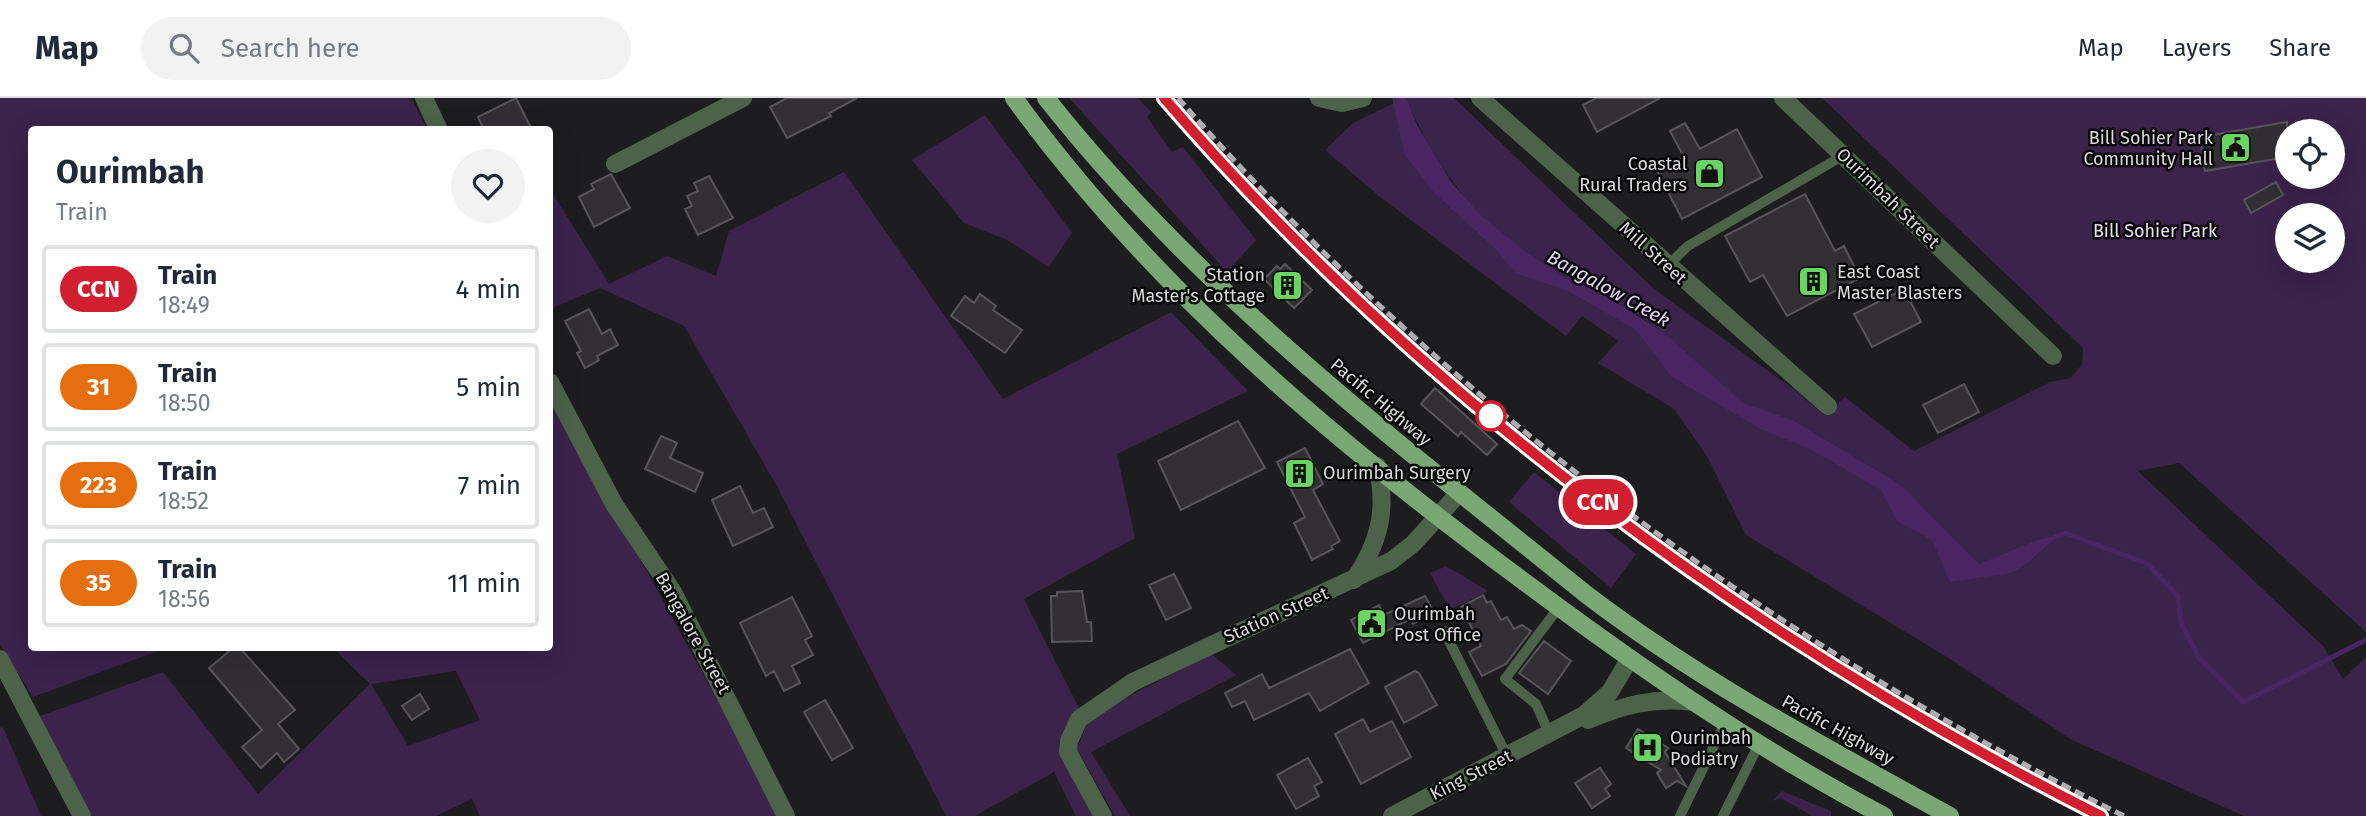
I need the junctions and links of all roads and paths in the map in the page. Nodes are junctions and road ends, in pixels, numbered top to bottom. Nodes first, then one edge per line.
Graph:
1 (424, 98) edge
2 (743, 98) edge
3 (1014, 98) edge
4 (1046, 98) edge
5 (1363, 98) edge
6 (1480, 98) edge
7 (1783, 98) edge
8 (1324, 100) edge
9 (437, 126) edge
10 (1844, 155) junction
11 (615, 163) dead end
12 (1667, 266) junction
13 (2053, 356) dead end
14 (553, 388) edge
15 (1828, 406) dead end
16 (1377, 466) junction
17 (1459, 493) junction
18 (1439, 517) junction
19 (1354, 580) junction
20 (1559, 607) junction
21 (1444, 631) dead end
22 (0, 659) edge
23 (1629, 660) junction
24 (1692, 702) junction
25 (1725, 723) junction
26 (1550, 735) junction
27 (1759, 744) junction
28 (1507, 756) junction
29 (82, 816) edge
30 (786, 816) edge
31 (1103, 816) edge
32 (1392, 816) edge
33 (1680, 816) edge
34 (1723, 816) edge
35 (1884, 816) edge
36 (1950, 816) edge

1 - 9 street
2 - 11 street
3 - 16 main road
4 - 17 main road, Pacific Highway
5 - 8 street
6 - 12 street, Mill Street
7 - 10 street, Ourimbah Street
10 - 12 lane
10 - 13 street, Ourimbah Street
12 - 15 street, Mill Street
14 - 30 street, Bangalore Street
16 - 18 main road
16 - 19 street
17 - 18 street, Station Street
17 - 36 main road, Pacific Highway
18 - 19 street, Station Street
18 - 20 main road
19 - 31 street, Station Street
20 - 23 main road
20 - 26 lane
21 - 28 lane
22 - 29 street
23 - 24 main road
23 - 26 street, King Street
24 - 25 main road
24 - 26 street, King Street
25 - 27 main road
25 - 33 lane
26 - 28 street, King Street
27 - 34 lane
27 - 35 main road
28 - 32 street, King Street

